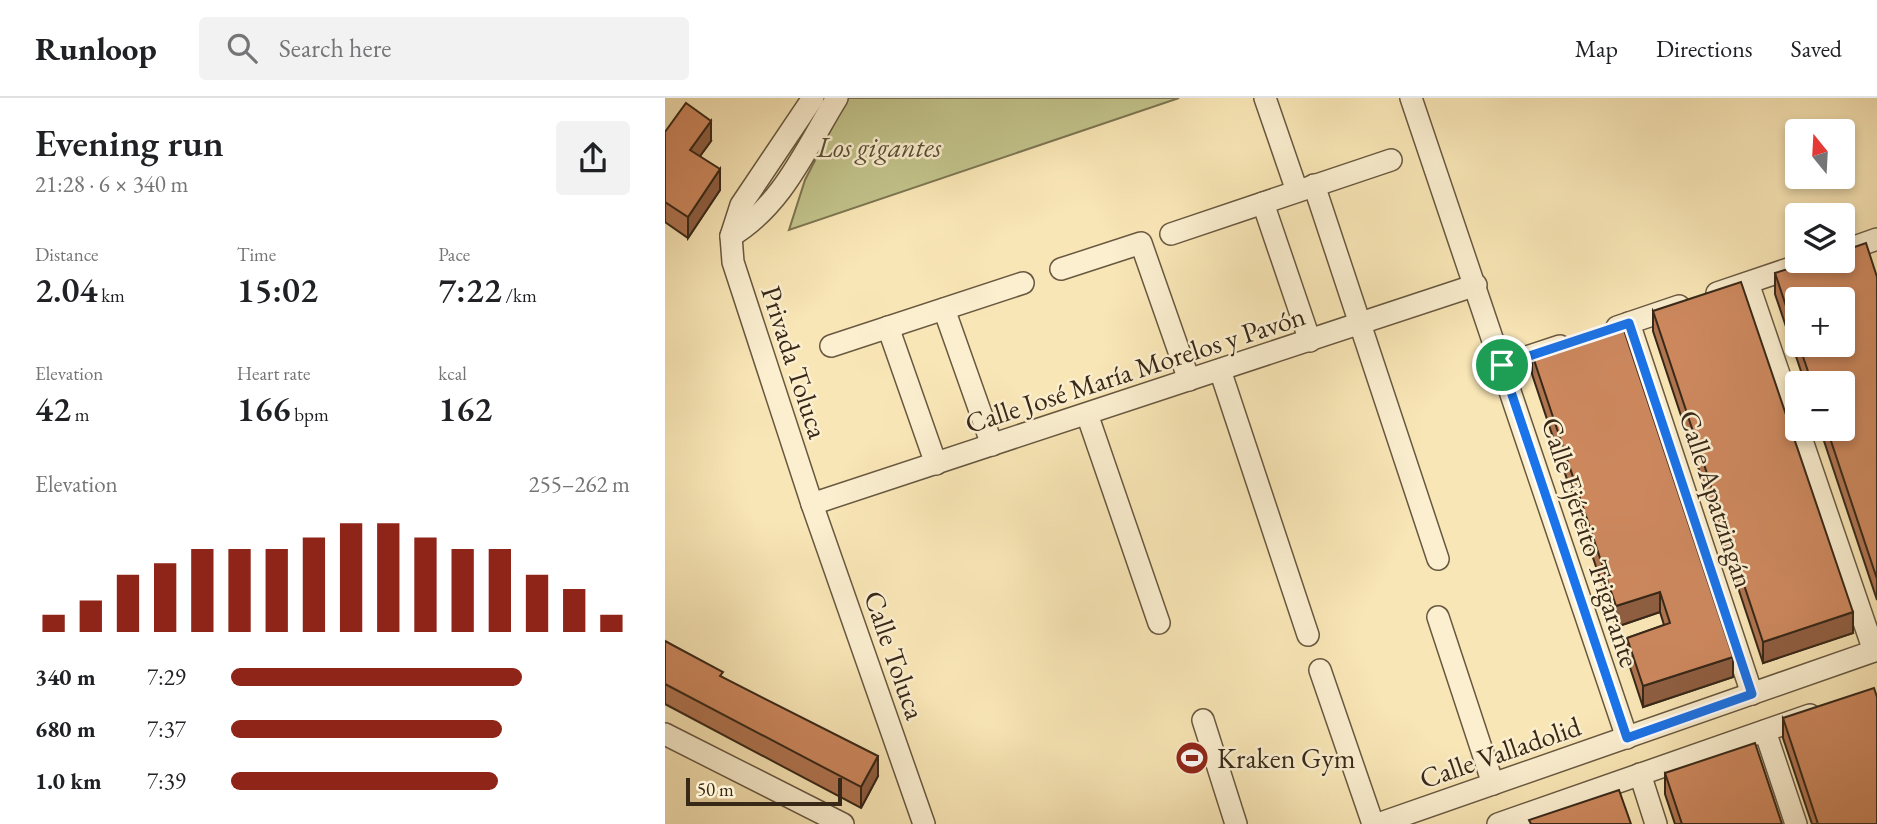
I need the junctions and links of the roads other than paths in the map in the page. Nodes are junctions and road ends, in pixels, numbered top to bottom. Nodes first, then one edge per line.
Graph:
1 (813, 98) edge
2 (837, 98) edge
3 (1265, 98) edge
4 (1411, 98) edge
5 (1391, 160) dead end
6 (1305, 188) junction
7 (1263, 203) junction
8 (1171, 234) dead end
9 (731, 236) junction
10 (1877, 240) edge
11 (1855, 247) edge
12 (1062, 269) dead end
13 (1785, 270) edge
14 (1023, 283) dead end
15 (1748, 283) junction
16 (1476, 285) junction
17 (944, 309) junction
18 (1629, 323) junction
19 (1361, 324) junction
20 (888, 327) junction
21 (1310, 341) junction
22 (831, 346) dead end
23 (1502, 365) junction
24 (1220, 370) junction
25 (1189, 380) junction
26 (1785, 390) edge
27 (1087, 414) junction
28 (1803, 441) edge
29 (992, 445) junction
30 (936, 464) junction
31 (812, 504) junction
32 (1438, 559) dead end
33 (1438, 617) dead end
34 (1159, 623) dead end
35 (1308, 635) dead end
36 (1876, 650) edge
37 (1320, 670) dead end
38 (1752, 694) junction
39 (1827, 709) edge
40 (1203, 720) dead end
41 (1765, 731) junction
42 (665, 734) edge
43 (1627, 738) junction
44 (1640, 774) junction
45 (1493, 784) junction
46 (1502, 823) edge
47 (843, 824) edge
48 (924, 824) edge
49 (1236, 824) edge
50 (1373, 824) edge
51 (1378, 824) edge
52 (1656, 824) edge
53 (1795, 824) edge

1 - 9 street, Privada Toluca
2 - 9 street
3 - 6 street
4 - 16 street, Calle Ejército Trigarante
5 - 6 street
6 - 7 street
6 - 19 street
7 - 8 street
7 - 21 street
9 - 31 street, Privada Toluca
10 - 11 street
12 - 25 street
13 - 15 street
14 - 17 street
15 - 18 street
15 - 26 street
16 - 19 street, Calle José María Morelos y Pavón
16 - 23 street, Calle Ejército Trigarante
17 - 20 street
17 - 29 street
18 - 23 street
18 - 38 street, Calle Apatzingán
19 - 21 street, Calle José María Morelos y Pavón
19 - 32 street
20 - 22 street
20 - 30 street
21 - 24 street, Calle José María Morelos y Pavón
23 - 43 street, Calle Ejército Trigarante
24 - 25 street, Calle José María Morelos y Pavón
24 - 35 street
25 - 27 street, Calle José María Morelos y Pavón
27 - 29 street, Calle José María Morelos y Pavón
27 - 34 street
28 - 36 street
29 - 30 street, Calle José María Morelos y Pavón
30 - 31 street, Calle José María Morelos y Pavón
31 - 48 street, Calle Toluca
33 - 45 street
36 - 38 street, Calle Valladolid
37 - 50 street
38 - 43 street, Calle Valladolid
39 - 41 street
40 - 49 street
41 - 44 street
41 - 53 street
42 - 47 street
43 - 45 street, Calle Valladolid
44 - 46 street
44 - 52 street
45 - 51 street, Calle Valladolid

